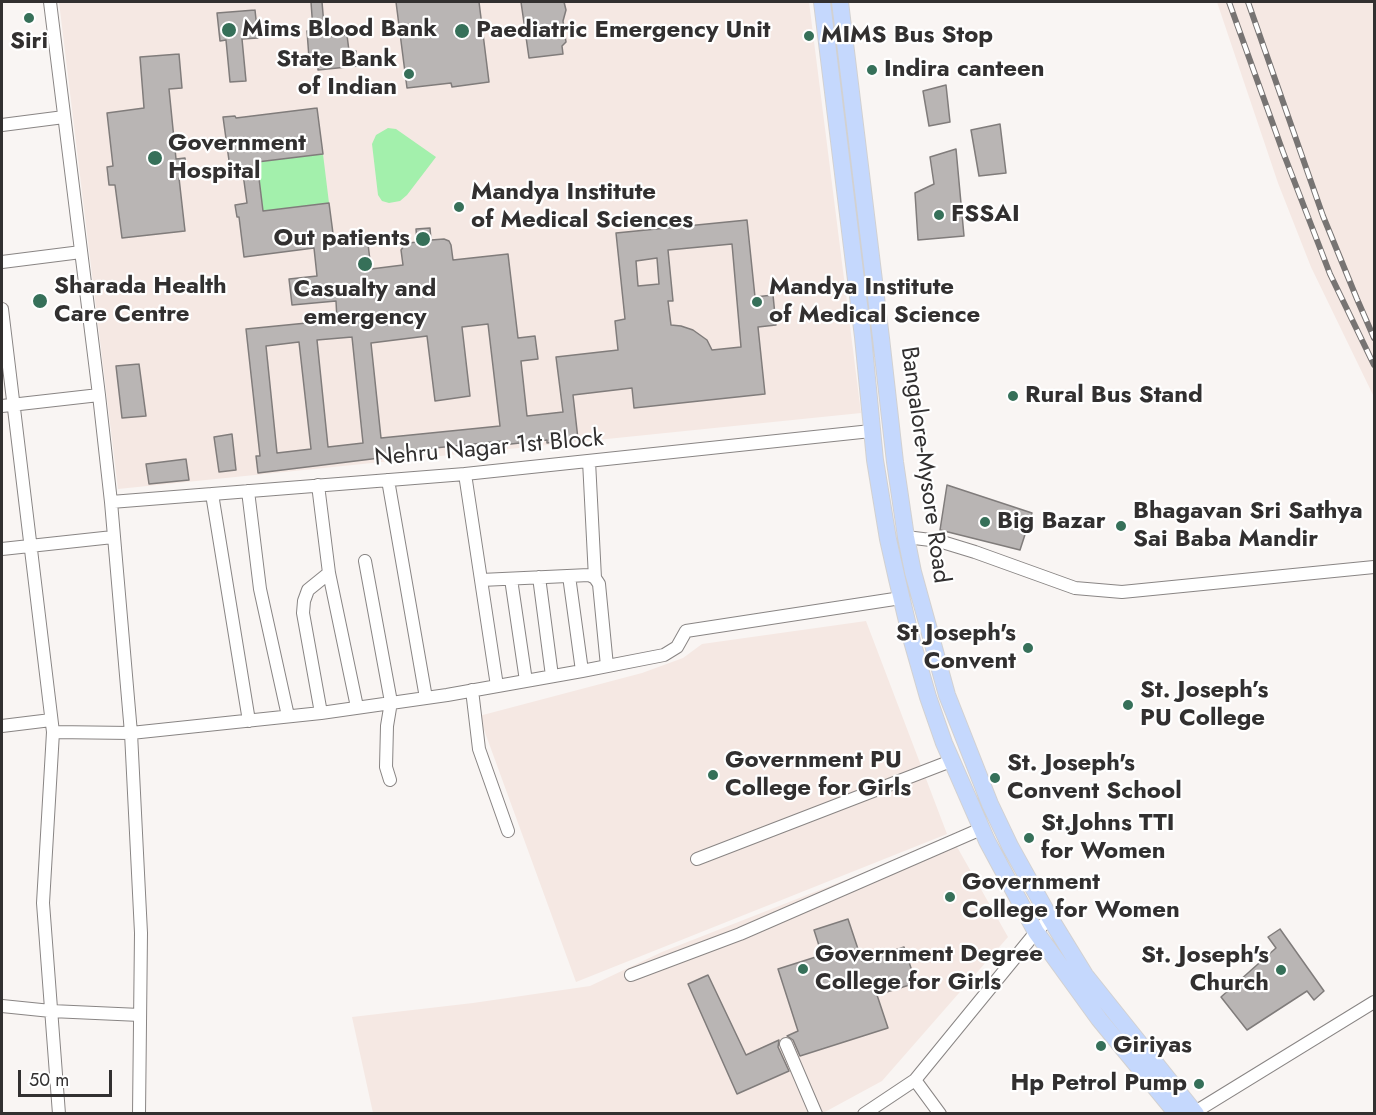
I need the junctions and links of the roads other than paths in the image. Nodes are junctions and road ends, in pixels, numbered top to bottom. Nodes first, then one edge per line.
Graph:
1 (50, 2) edge
2 (822, 2) edge
3 (840, 2) edge
4 (64, 117) junction
5 (2, 125) edge
6 (81, 252) junction
7 (2, 262) edge
8 (2, 309) edge
9 (99, 395) junction
10 (8, 405) edge
11 (871, 431) junction
12 (589, 461) junction
13 (465, 474) junction
14 (388, 480) junction
15 (318, 485) junction
16 (248, 491) junction
17 (212, 494) junction
18 (111, 502) junction
19 (113, 537) junction
20 (906, 537) junction
21 (30, 546) junction
22 (2, 549) edge
23 (365, 561) dead end
24 (1374, 567) edge
25 (328, 573) junction
26 (569, 576) junction
27 (539, 577) junction
28 (595, 578) junction
29 (511, 579) junction
30 (481, 580) junction
31 (901, 598) junction
32 (607, 666) junction
33 (582, 671) junction
34 (552, 676) junction
35 (526, 681) junction
36 (497, 686) junction
37 (472, 690) junction
38 (426, 698) junction
39 (391, 702) junction
40 (357, 707) junction
41 (321, 712) junction
42 (288, 716) junction
43 (249, 721) junction
44 (2, 726) edge
45 (52, 726) junction
46 (131, 733) junction
47 (951, 761) junction
48 (390, 780) dead end
49 (981, 829) junction
50 (508, 831) dead end
51 (698, 859) dead end
52 (1050, 918) junction
53 (1036, 932) junction
54 (631, 975) dead end
55 (1374, 1002) edge
56 (2, 1006) edge
57 (51, 1011) junction
58 (140, 1015) junction
59 (786, 1044) dead end
60 (915, 1080) junction
61 (1182, 1108) edge
62 (59, 1113) edge
63 (139, 1113) edge
64 (816, 1113) edge
65 (864, 1113) edge
66 (940, 1113) edge

1 - 4 street
2 - 11 main road, Bangalore-Mysore Road
3 - 20 main road, Bangalore-Mysore Road
4 - 5 street
4 - 6 street
6 - 7 street
6 - 9 street
8 - 10 street
9 - 10 street
9 - 18 street
10 - 21 street
11 - 12 street, Nehru Nagar 1st Block
11 - 31 main road, Bangalore-Mysore Road
12 - 13 street, Nehru Nagar 1st Block
12 - 28 street
13 - 14 street, Nehru Nagar 1st Block
13 - 30 street
14 - 15 street, Nehru Nagar 1st Block
14 - 38 street
15 - 16 street, Nehru Nagar 1st Block
15 - 25 street
16 - 17 street, Nehru Nagar 1st Block
16 - 42 street
17 - 18 street, Nehru Nagar 1st Block
17 - 43 street
18 - 19 street
19 - 21 street
19 - 46 street
20 - 24 street
20 - 52 main road, Bangalore-Mysore Road
21 - 22 street
21 - 45 street
23 - 39 street
25 - 40 street
25 - 41 street
26 - 27 street
26 - 28 street
26 - 33 street
27 - 29 street
27 - 34 street
28 - 32 street
29 - 30 street
29 - 35 street
30 - 36 street
31 - 32 street
31 - 47 main road, Bangalore-Mysore Road
32 - 33 street
33 - 34 street
34 - 35 street
35 - 36 street
36 - 37 street
37 - 38 street
37 - 50 street
38 - 39 street
39 - 40 street
39 - 48 street
40 - 41 street
41 - 42 street
42 - 43 street
43 - 46 street
44 - 45 street
45 - 46 street
45 - 57 street
46 - 58 street
47 - 49 main road, Bangalore-Mysore Road
47 - 51 street
49 - 53 main road, Bangalore-Mysore Road
49 - 54 street
52 - 53 street
52 - 61 main road, Bangalore-Mysore Road
53 - 60 street
53 - 61 main road, Bangalore-Mysore Road
55 - 61 street
56 - 57 street
57 - 58 street
57 - 62 street
58 - 63 street
59 - 64 street
60 - 65 street
60 - 66 street

